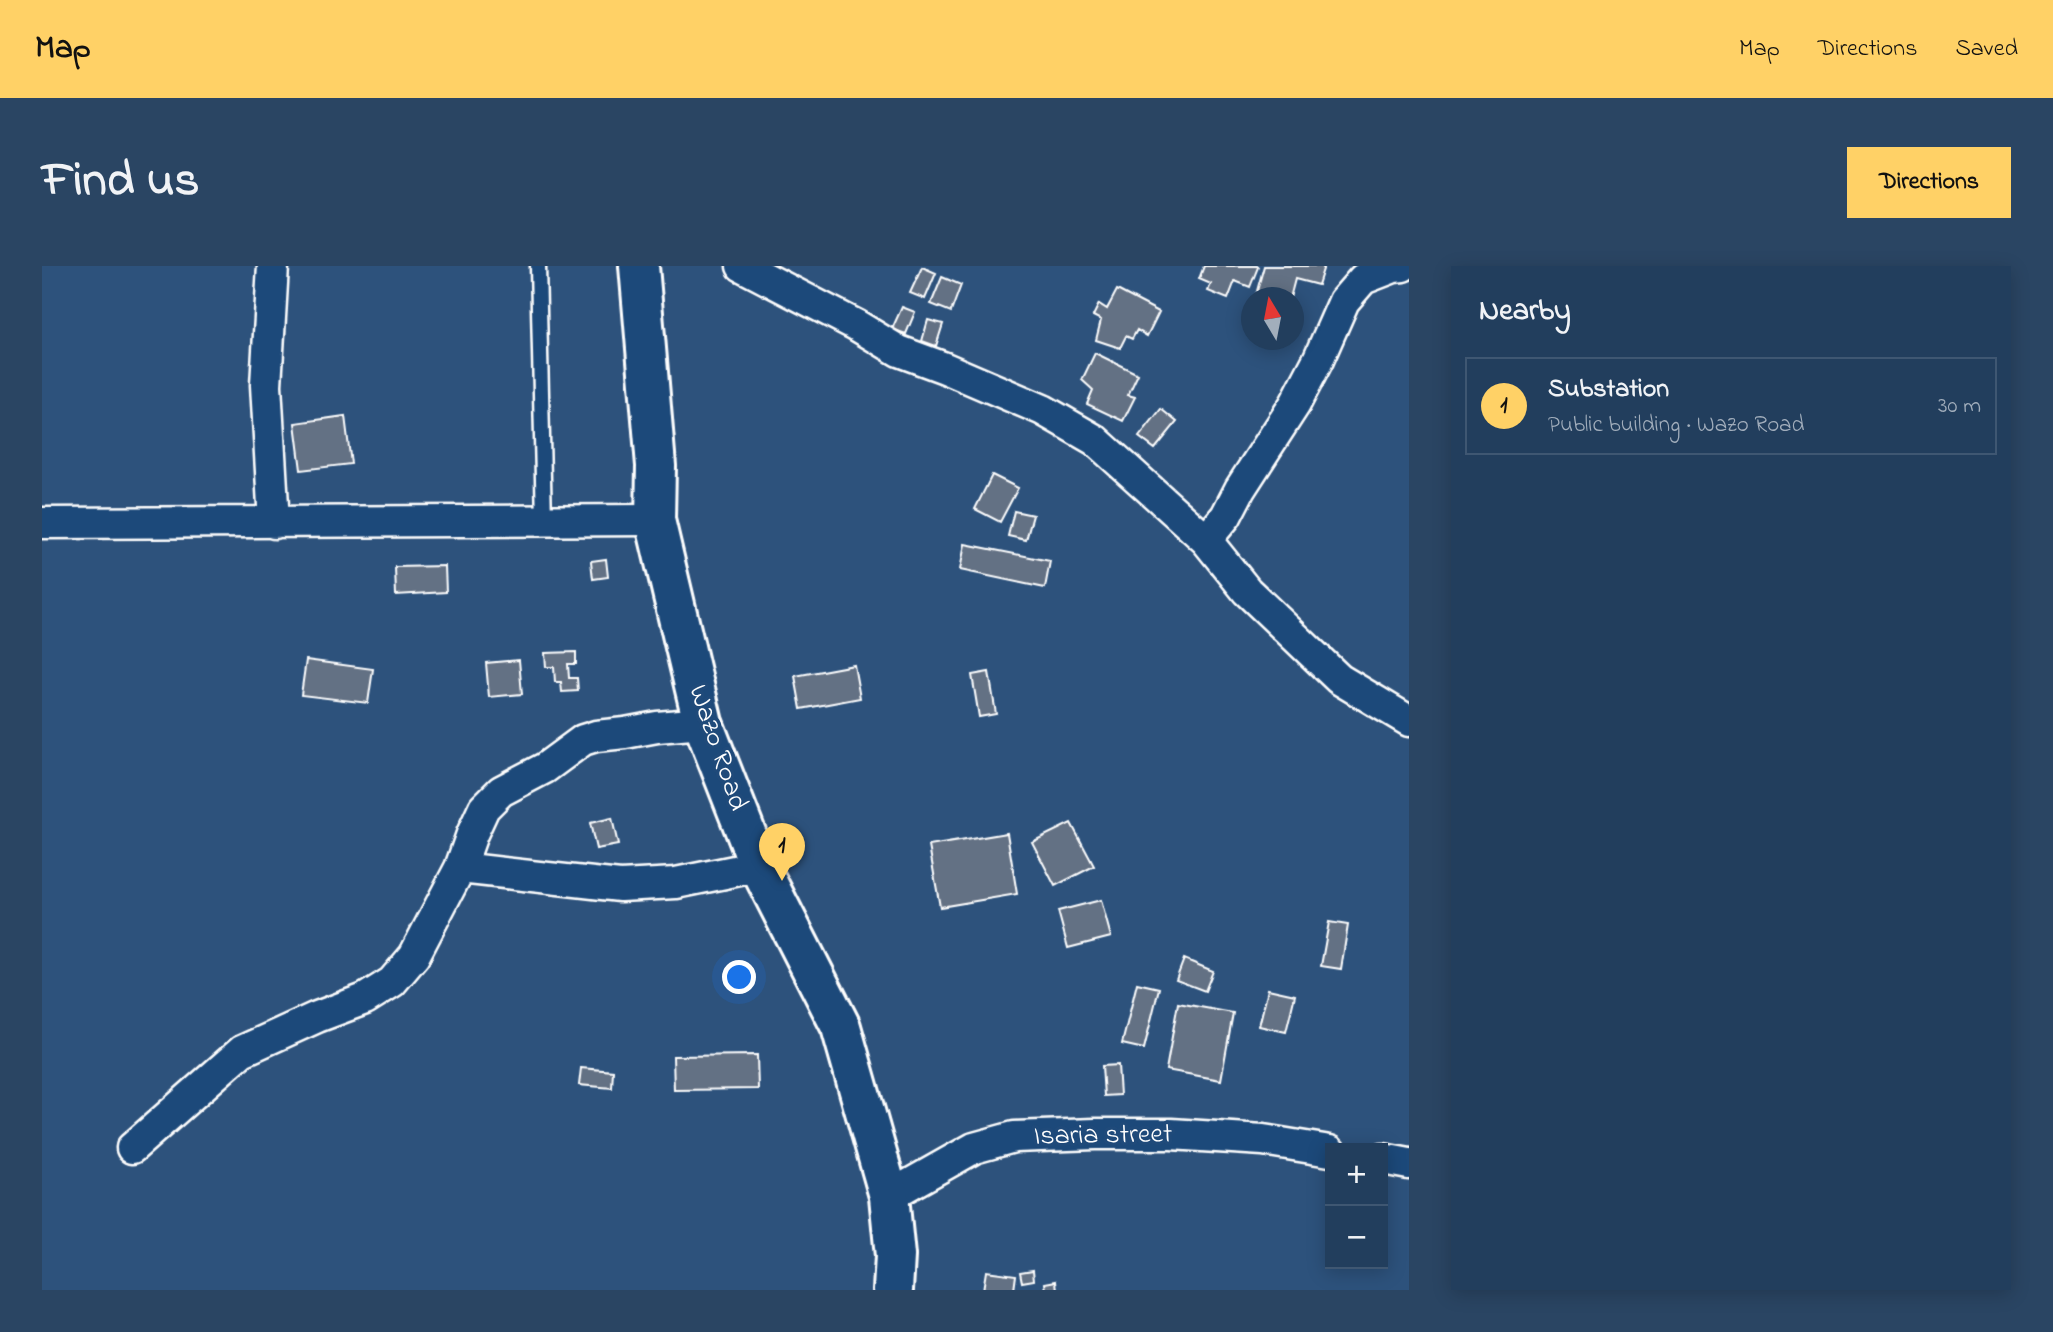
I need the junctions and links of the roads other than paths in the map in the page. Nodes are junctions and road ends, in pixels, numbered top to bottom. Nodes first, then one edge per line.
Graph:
1 (272, 266) edge
2 (538, 266) edge
3 (639, 266) edge
4 (742, 266) edge
5 (1403, 266) edge
6 (1362, 272) edge
7 (655, 520) junction
8 (544, 521) junction
9 (42, 523) edge
10 (274, 523) junction
11 (1206, 540) junction
12 (1409, 721) edge
13 (703, 723) junction
14 (759, 866) junction
15 (460, 868) junction
16 (132, 1148) dead end
17 (1325, 1150) edge
18 (1388, 1160) edge
19 (1409, 1164) edge
20 (889, 1196) junction
21 (893, 1290) edge

1 - 10 street
2 - 8 lane
3 - 7 main road, Wazo Road
4 - 11 street
5 - 6 street
6 - 11 street
7 - 8 street
7 - 13 main road, Wazo Road
8 - 10 street
9 - 10 street
11 - 12 street
13 - 14 main road, Wazo Road
13 - 15 street
14 - 15 street
14 - 20 main road, Wazo Road
15 - 16 street
17 - 20 street, Isaria street
18 - 19 street
20 - 21 main road, Wazo Road

